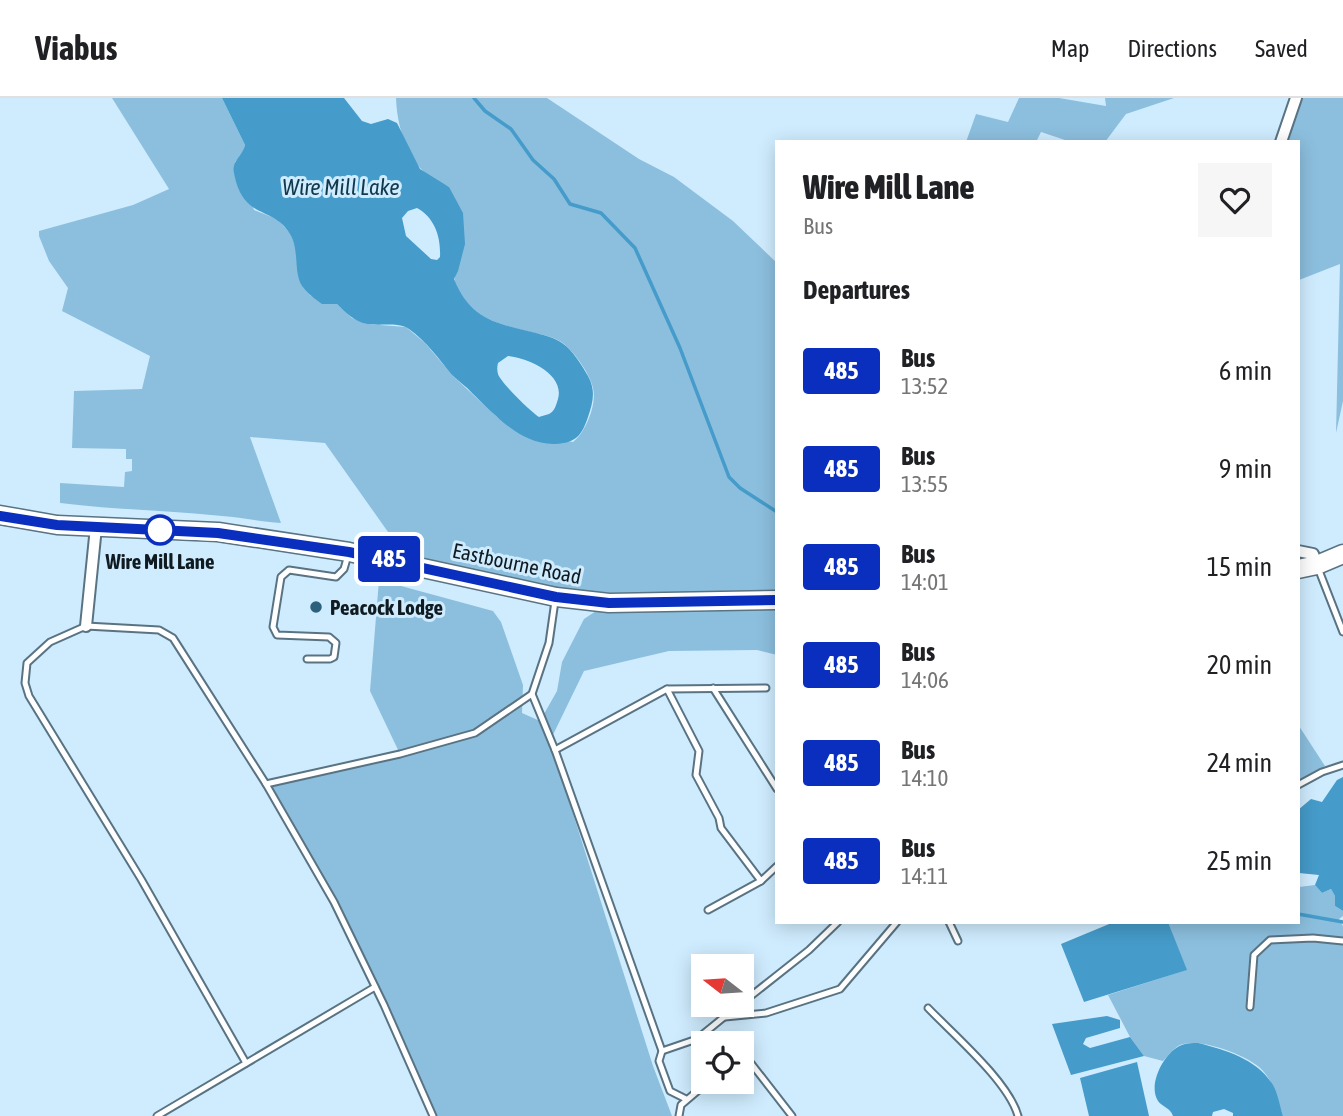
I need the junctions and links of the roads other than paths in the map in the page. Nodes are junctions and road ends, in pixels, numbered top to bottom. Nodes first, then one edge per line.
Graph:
1 (1296, 98) edge
2 (1282, 140) edge
3 (0, 516) edge
4 (96, 527) junction
5 (1300, 551) edge
6 (349, 552) junction
7 (1343, 554) edge
8 (1317, 565) junction
9 (1300, 569) edge
10 (556, 597) junction
11 (775, 600) edge
12 (86, 626) junction
13 (1343, 632) edge
14 (307, 659) dead end
15 (713, 688) junction
16 (766, 688) dead end
17 (667, 689) junction
18 (533, 694) junction
19 (555, 750) junction
20 (1343, 765) edge
21 (266, 784) junction
22 (1300, 784) edge
23 (775, 786) edge
24 (775, 868) edge
25 (761, 881) junction
26 (708, 910) dead end
27 (836, 924) edge
28 (895, 924) edge
29 (950, 924) edge
30 (958, 941) dead end
31 (1343, 941) edge
32 (375, 987) junction
33 (754, 994) edge
34 (1250, 1007) dead end
35 (928, 1008) dead end
36 (754, 1014) edge
37 (725, 1017) edge
38 (662, 1051) junction
39 (246, 1063) junction
40 (754, 1067) edge
41 (692, 1094) edge
42 (686, 1099) junction
43 (156, 1116) edge
44 (432, 1116) edge
45 (679, 1116) edge
46 (792, 1116) edge
47 (1018, 1116) edge

1 - 2 street
3 - 4 highway, Eastbourne Road
4 - 6 highway, Eastbourne Road
4 - 12 street
5 - 8 street
6 - 10 highway, Eastbourne Road
6 - 14 lane
7 - 8 highway
8 - 9 highway
8 - 13 lane
10 - 11 highway, Eastbourne Road
10 - 18 lane
12 - 21 lane
12 - 39 lane
15 - 16 lane
15 - 17 lane
15 - 23 lane
17 - 19 lane
17 - 25 lane
18 - 19 lane
18 - 21 lane
19 - 38 lane
20 - 22 lane
21 - 32 lane
24 - 25 lane
25 - 26 lane
27 - 33 lane
28 - 36 lane
29 - 30 lane
31 - 34 lane
32 - 39 lane
32 - 44 lane
35 - 47 lane
37 - 38 lane
38 - 42 lane
39 - 43 lane
40 - 46 lane
41 - 42 lane
42 - 45 lane

